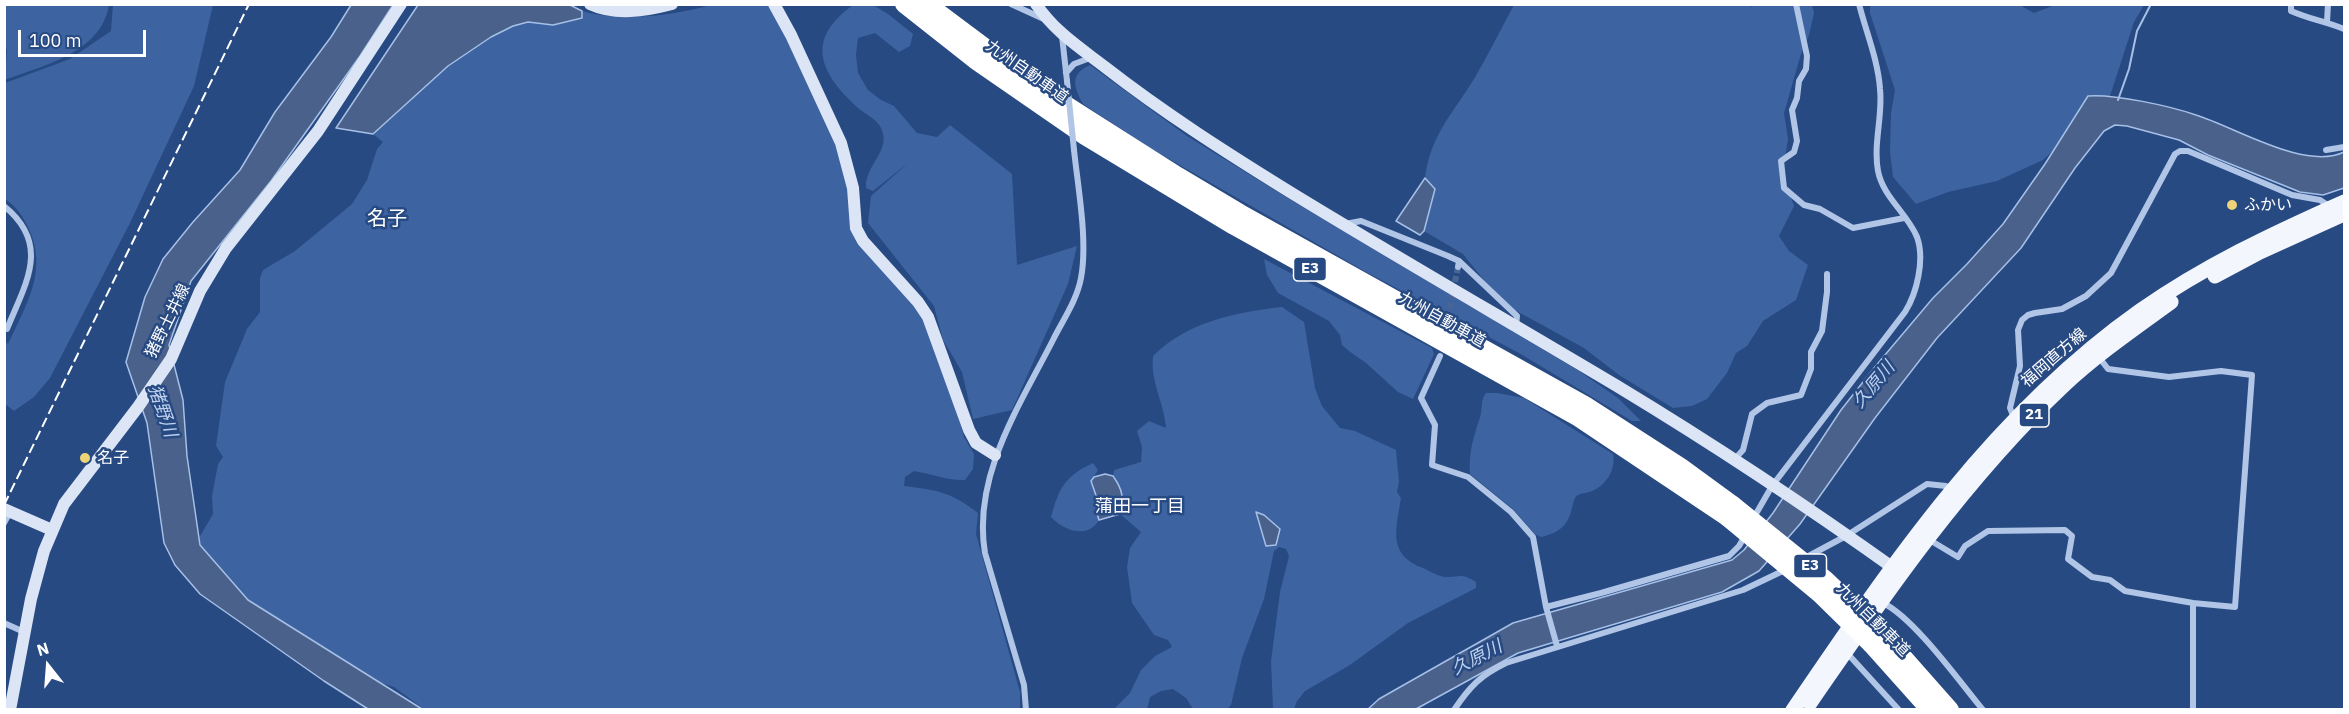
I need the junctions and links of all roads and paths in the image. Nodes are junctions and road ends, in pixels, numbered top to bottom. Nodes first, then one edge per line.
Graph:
1 (401, 4) edge
2 (590, 4) edge
3 (672, 4) edge
4 (774, 4) edge
5 (904, 4) edge
6 (927, 4) edge
7 (1011, 4) edge
8 (1036, 4) edge
9 (1796, 4) edge
10 (1858, 4) edge
11 (2291, 4) edge
12 (2328, 4) edge
13 (1047, 21) junction
14 (2327, 22) junction
15 (2344, 29) edge
16 (1062, 36) junction
17 (1092, 57) junction
18 (1066, 73) junction
19 (2344, 147) edge
20 (2326, 150) dead end
21 (4, 206) edge
22 (2340, 208) edge
23 (1904, 218) junction
24 (1343, 224) junction
25 (1827, 274) dead end
26 (1516, 327) junction
27 (4, 328) edge
28 (1440, 356) dead end
29 (2098, 356) junction
30 (2014, 419) junction
31 (995, 455) junction
32 (1734, 460) junction
33 (1772, 486) junction
34 (1951, 490) junction
35 (1730, 511) junction
36 (6, 514) edge
37 (52, 530) junction
38 (1846, 536) junction
39 (1923, 537) junction
40 (1898, 572) junction
41 (1882, 603) junction
42 (2193, 603) junction
43 (1546, 607) junction
44 (4, 623) edge
45 (24, 632) junction
46 (1876, 638) junction
47 (1556, 643) junction
48 (1846, 651) junction
49 (10, 710) edge
50 (1026, 710) edge
51 (1454, 710) edge
52 (1793, 710) edge
53 (1806, 710) edge
54 (1899, 710) edge
55 (1930, 710) edge
56 (1950, 710) edge
57 (1983, 710) edge
58 (2193, 710) edge

1 - 37 street, 猪野土井線
2 - 3 street
4 - 31 street
5 - 35 highway, 九州自動車道 / E3
6 - 35 highway, 九州自動車道 / E3
7 - 13 street
8 - 13 street
9 - 23 street
10 - 23 street
11 - 14 street
12 - 14 street
13 - 16 street
14 - 15 street
16 - 17 street
16 - 18 street
17 - 18 street
17 - 24 street
18 - 31 street, bridge
19 - 20 street
21 - 27 street
22 - 29 main road, 福岡直方線 / 21
22 - 30 main road, 福岡直方線 / 21
22 - 30 street
23 - 33 street
24 - 26 street
24 - 26 street
25 - 32 street
26 - 32 street
28 - 43 street
29 - 39 main road, 福岡直方線 / 21
29 - 42 street
30 - 34 main road, 福岡直方線 / 21
31 - 50 street
32 - 33 street
33 - 38 street
33 - 43 street
34 - 38 street
34 - 39 main road, 福岡直方線 / 21
35 - 46 highway, 九州自動車道 / E3, bridge
36 - 37 street
37 - 45 street, 猪野土井線
38 - 40 street
38 - 47 street
39 - 40 main road, 福岡直方線 / 21
39 - 42 street
40 - 41 main road, 福岡直方線 / 21
40 - 52 main road, 福岡直方線 / 21
41 - 48 main road, 福岡直方線 / 21
41 - 57 street
42 - 58 street
43 - 47 street
44 - 45 street
45 - 49 street, 猪野土井線
46 - 55 highway, 九州自動車道 / E3
46 - 56 highway, 九州自動車道 / E3
47 - 51 street
48 - 53 main road, 福岡直方線 / 21
48 - 54 street

